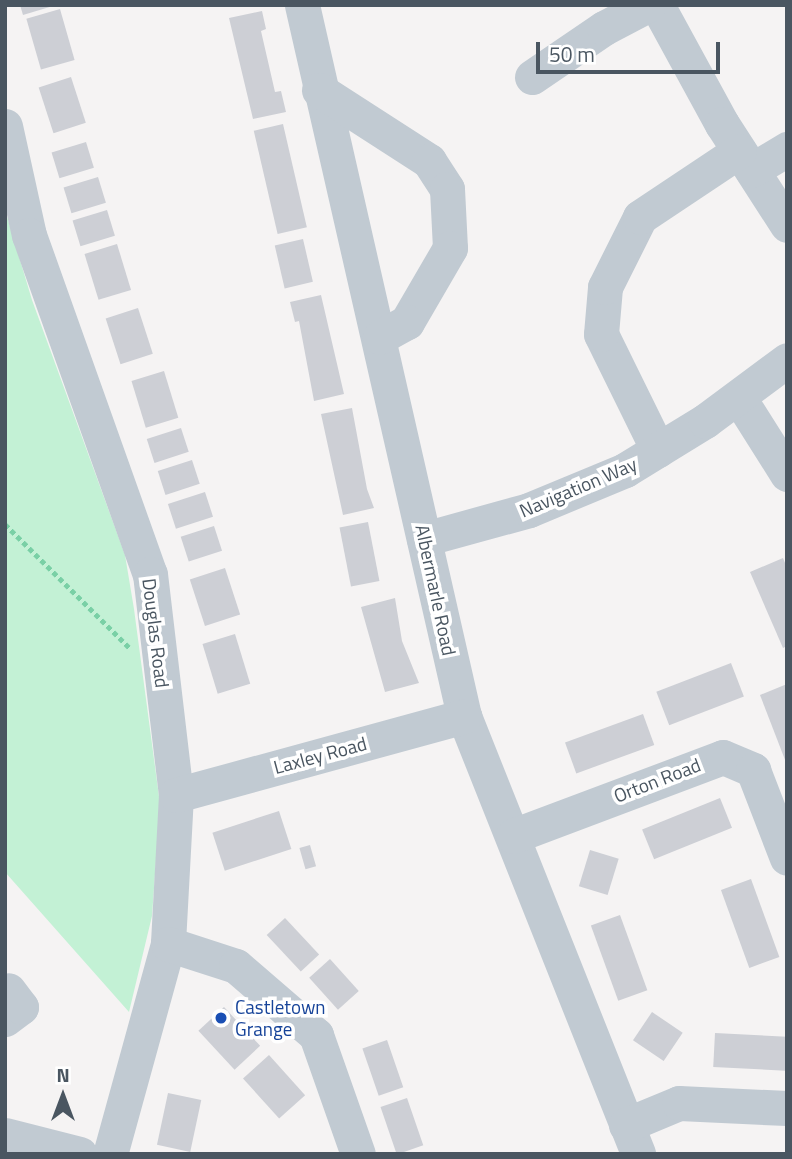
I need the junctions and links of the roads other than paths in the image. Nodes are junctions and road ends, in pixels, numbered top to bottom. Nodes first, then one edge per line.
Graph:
1 (302, 5) edge
2 (648, 5) edge
3 (657, 5) edge
4 (532, 77) dead end
5 (319, 90) junction
6 (5, 126) edge
7 (787, 149) edge
8 (745, 160) junction
9 (787, 225) edge
10 (380, 337) junction
11 (787, 360) edge
12 (739, 398) junction
13 (659, 450) junction
14 (787, 474) edge
15 (424, 539) junction
16 (464, 716) junction
17 (176, 794) junction
18 (513, 836) junction
19 (787, 858) edge
20 (168, 944) junction
21 (787, 1108) edge
22 (5, 1135) edge
23 (632, 1140) edge
24 (80, 1154) edge
25 (110, 1154) edge
26 (358, 1154) edge

1 - 5 street, Albermarle Road
2 - 4 street
3 - 8 street
5 - 10 street, Albermarle Road
5 - 10 street
6 - 17 street, Douglas Road
7 - 8 street
8 - 9 street
8 - 13 street
10 - 15 street, Albermarle Road
11 - 12 street, Navigation Way
12 - 13 street, Navigation Way
12 - 14 street
13 - 15 street, Navigation Way
15 - 16 street, Albermarle Road
16 - 17 street, Laxley Road
16 - 18 street, Albermarle Road
17 - 20 street, Douglas Road
18 - 19 street, Orton Road
18 - 23 street, Albermarle Road
20 - 25 street, Douglas Road
20 - 26 street
21 - 23 street
22 - 24 street

